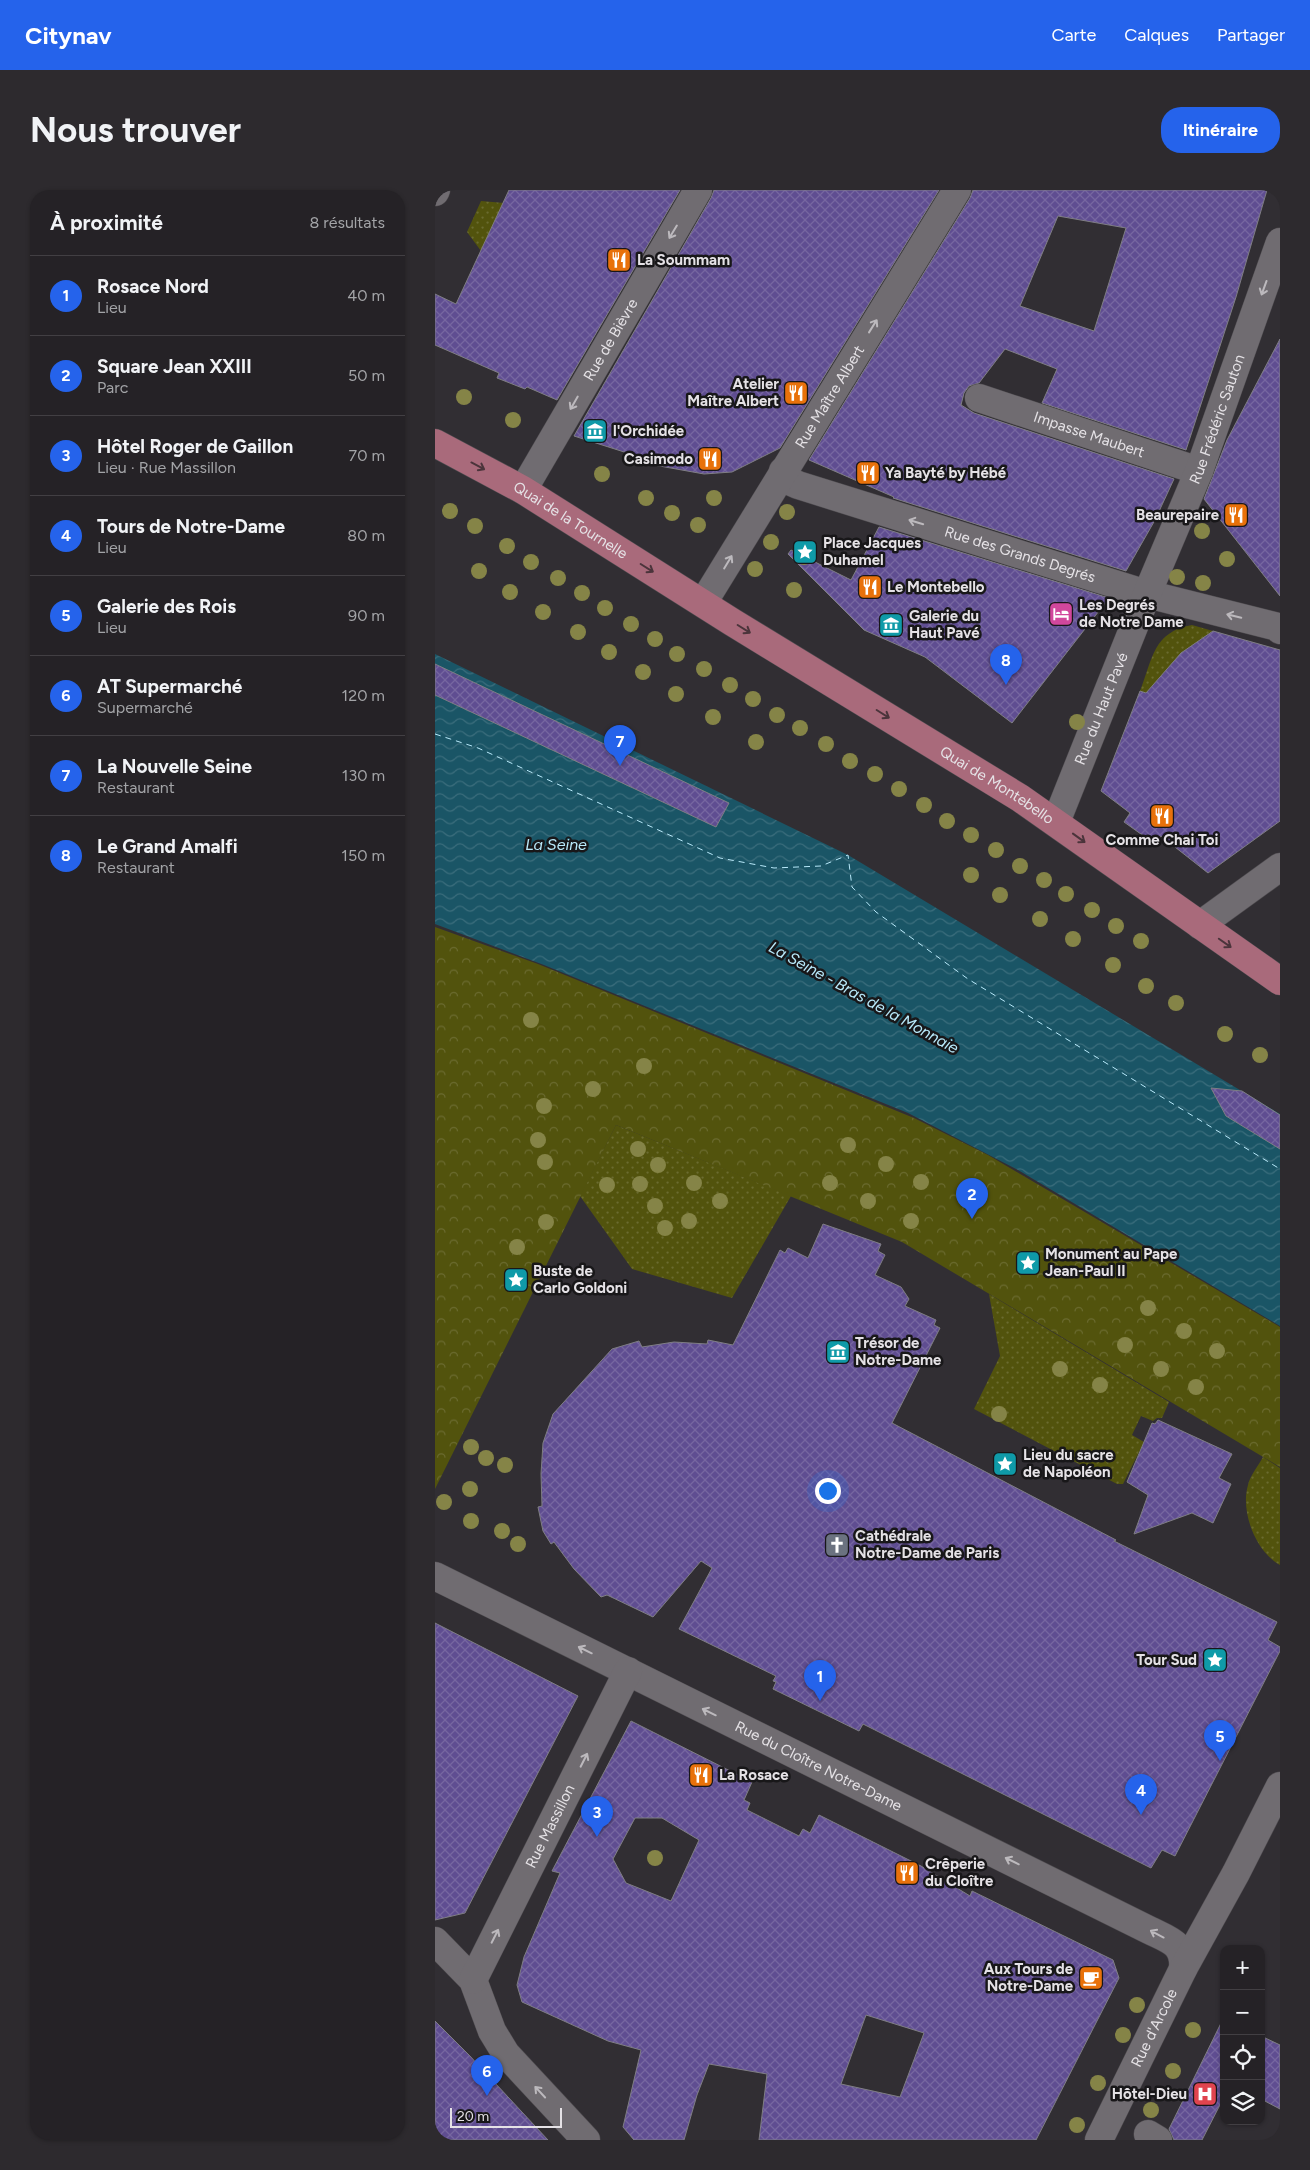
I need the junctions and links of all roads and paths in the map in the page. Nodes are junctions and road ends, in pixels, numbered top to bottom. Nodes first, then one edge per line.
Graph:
1 (698, 190) edge
2 (957, 190) edge
3 (1280, 242) edge
4 (979, 398) dead end
5 (435, 443) edge
6 (783, 471) junction
7 (1199, 471) junction
8 (523, 490) junction
9 (1147, 594) junction
10 (703, 603) junction
11 (1280, 630) edge
12 (1056, 822) junction
13 (1280, 866) edge
14 (1200, 925) junction
15 (1280, 981) edge
16 (435, 1576) edge
17 (629, 1671) junction
18 (1280, 1786) edge
19 (435, 1941) edge
20 (1183, 1969) junction
21 (473, 1980) junction
22 (585, 2140) edge
23 (1099, 2140) edge

1 -> 8 street, Rue de Bièvre
6 -> 2 street, Rue Maître Albert
3 -> 7 street, Rue Frédéric Sauton
4 - 7 street, Impasse Maubert
5 -> 8 main road, Quai de la Tournelle
9 -> 6 street, Rue des Grands Degrés
10 -> 6 street, Rue Maître Albert
7 - 9 street, Rue Frédéric Sauton
8 -> 10 main road, Quai de la Tournelle
11 -> 9 street, Rue des Grands Degrés
9 - 12 street, Rue du Haut Pavé
10 -> 12 main road, Quai de Montebello
12 -> 14 main road, Quai de Montebello
13 - 14 street
14 -> 15 main road, Quai de Montebello
17 -> 16 street, Rue du Cloître Notre-Dame
20 -> 17 street, Rue du Cloître Notre-Dame
21 -> 17 street, Rue Massillon
18 - 20 street, Rue d'Arcole
19 - 21 street
20 - 23 street, Rue d'Arcole
22 -> 21 street

